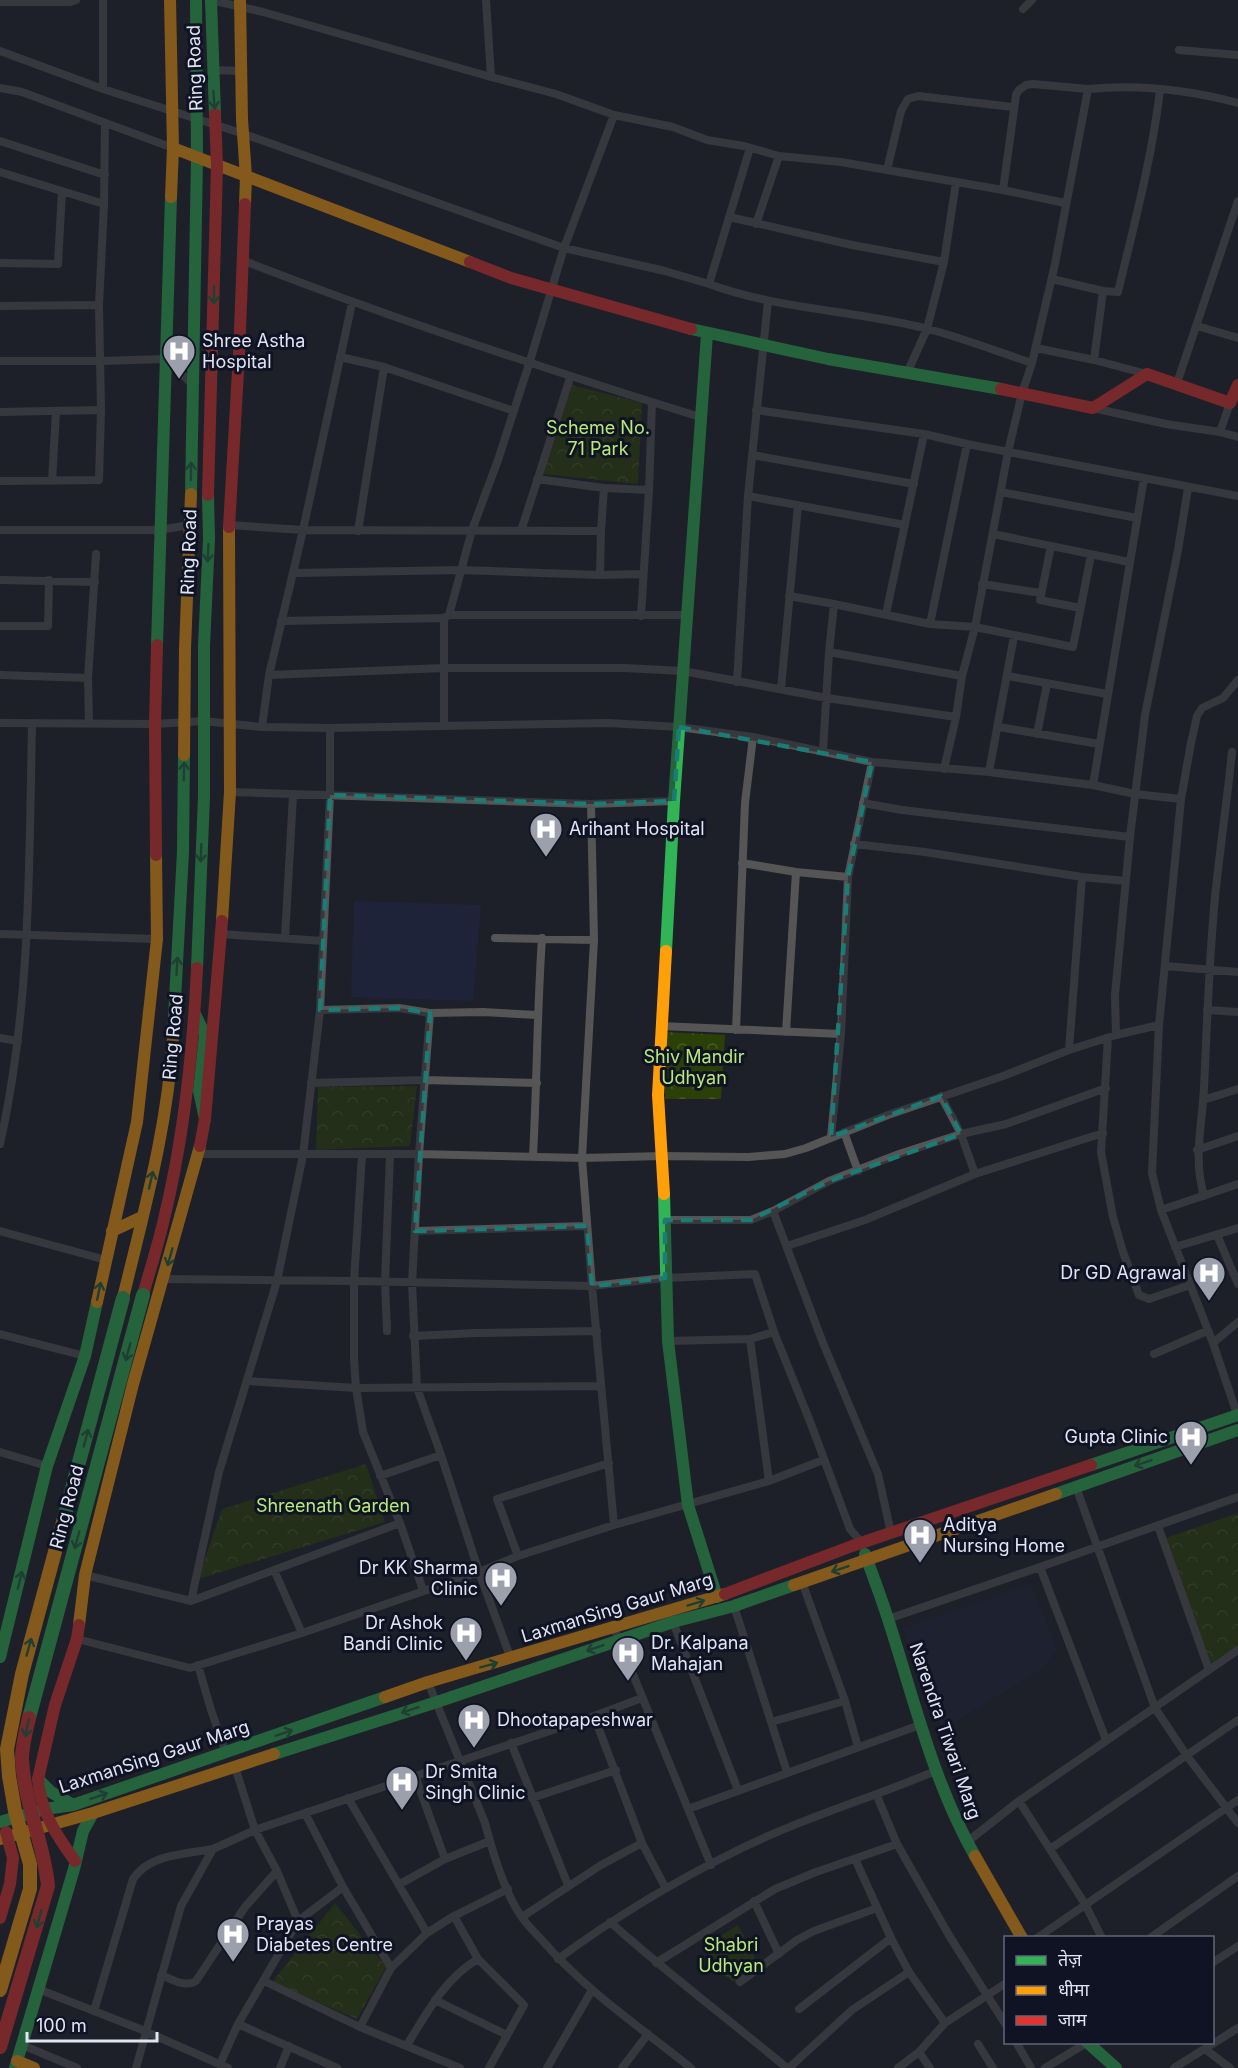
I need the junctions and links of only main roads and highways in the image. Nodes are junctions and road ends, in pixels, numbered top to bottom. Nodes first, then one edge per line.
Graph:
1 (170, 0) edge
2 (196, 0) edge
3 (211, 0) edge
4 (240, 3) edge
5 (173, 148) junction
6 (197, 158) junction
7 (217, 166) junction
8 (246, 177) junction
9 (707, 334) junction
10 (1238, 385) edge
11 (195, 1014) junction
12 (205, 1119) junction
13 (142, 1217) junction
14 (112, 1231) junction
15 (1238, 1416) edge
16 (1238, 1430) edge
17 (862, 1543) junction
18 (867, 1560) junction
19 (717, 1597) junction
20 (616, 1634) junction
21 (0, 1657) edge
22 (38, 1779) junction
23 (73, 1805) junction
24 (45, 1809) junction
25 (93, 1813) junction
26 (1, 1818) edge
27 (51, 1824) junction
28 (4, 1839) edge
29 (75, 1861) junction
30 (0, 1918) edge
31 (1021, 1936) edge
32 (0, 1990) edge
33 (1089, 2044) edge
34 (0, 2047) edge
35 (16, 2065) edge
36 (34, 2068) edge
37 (1116, 2068) edge

1 - 5 main road
2 - 6 main road, Ring Road
3 -> 7 main road, Ring Road
4 - 8 main road
5 - 6 main road
5 - 14 main road
6 - 7 main road
13 -> 6 main road, Ring Road
7 - 8 main road
7 -> 11 main road, Ring Road
8 - 9 main road
8 - 12 main road
9 - 10 main road
9 - 19 main road
11 - 12 main road
11 -> 34 main road, Ring Road, bridge
12 -> 22 main road
13 - 14 main road
32 -> 13 main road, Ring Road, bridge
21 -> 14 main road
15 - 17 main road, LaxmanSing Gaur Marg
16 -> 18 main road, LaxmanSing Gaur Marg
17 - 18 main road, Narendra Tiwari Marg
17 - 19 main road, LaxmanSing Gaur Marg
18 -> 20 main road, LaxmanSing Gaur Marg
18 - 31 main road, Narendra Tiwari Marg
20 -> 19 main road, LaxmanSing Gaur Marg
23 -> 20 main road, LaxmanSing Gaur Marg
20 -> 25 main road, LaxmanSing Gaur Marg
22 - 23 main road
22 - 24 main road
23 - 24 main road, LaxmanSing Gaur Marg
24 - 26 main road, LaxmanSing Gaur Marg
24 - 27 main road
25 - 27 main road, LaxmanSing Gaur Marg
25 - 29 main road
26 - 28 main road
27 - 28 main road, LaxmanSing Gaur Marg
27 - 29 main road
28 - 30 main road
29 - 35 main road
33 - 37 main road
35 - 36 main road

